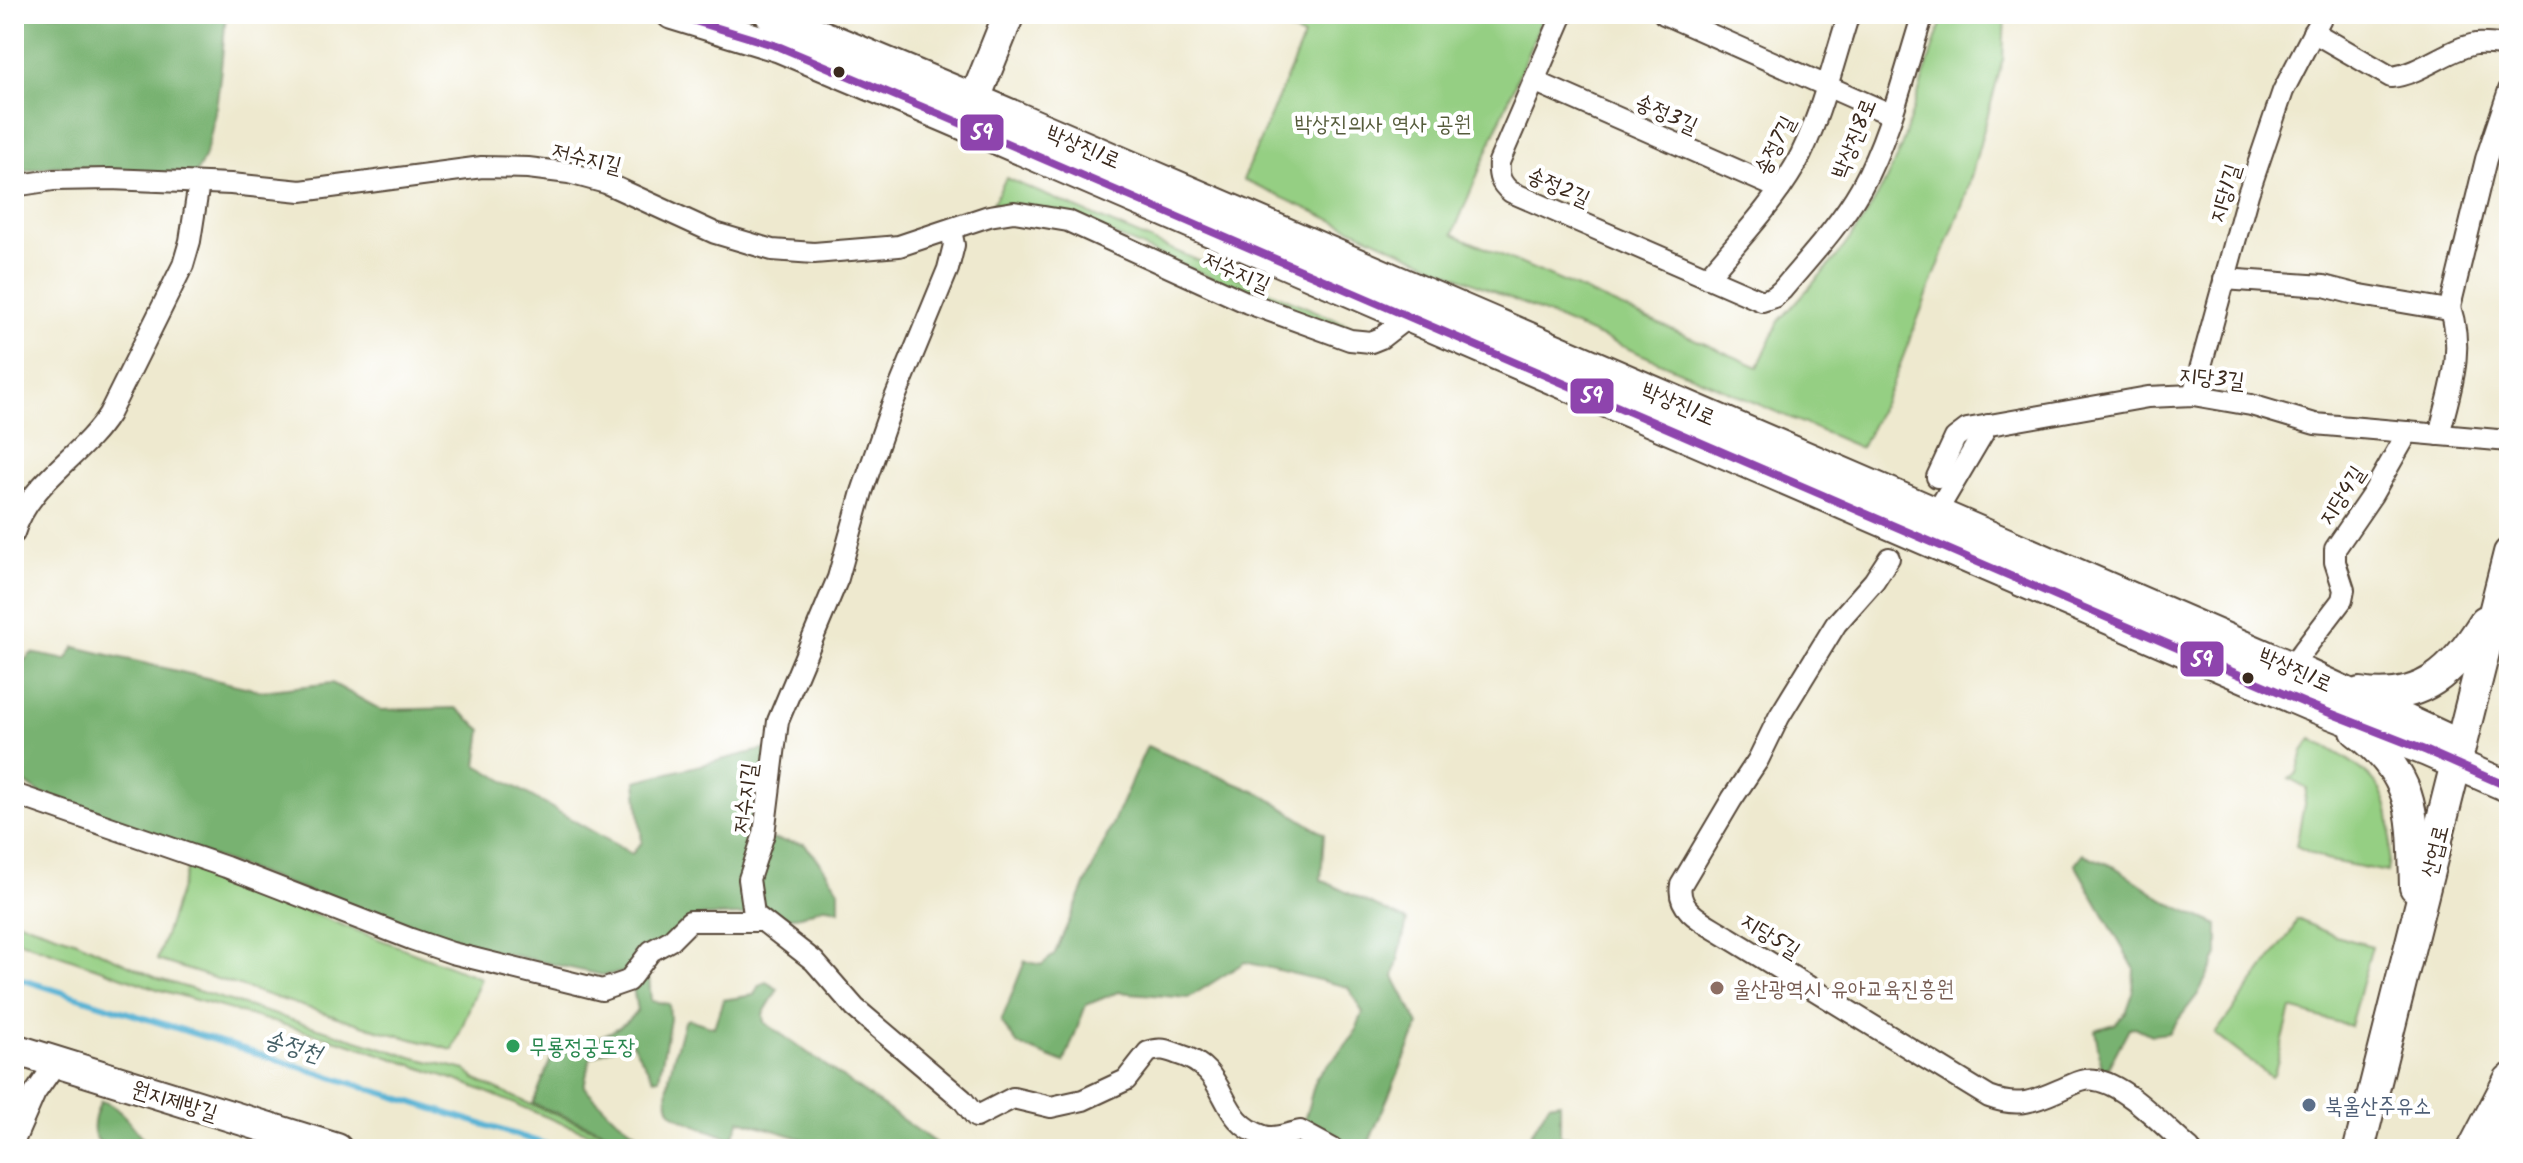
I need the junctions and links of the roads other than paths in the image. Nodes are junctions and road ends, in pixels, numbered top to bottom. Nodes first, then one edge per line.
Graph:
1 (672, 14) edge
2 (770, 14) edge
3 (987, 14) edge
4 (1009, 14) edge
5 (1563, 14) edge
6 (1664, 14) edge
7 (1849, 14) edge
8 (1923, 14) edge
9 (2318, 23) edge
10 (2509, 46) edge
11 (1534, 81) junction
12 (1825, 85) junction
13 (2509, 90) edge
14 (960, 108) junction
15 (1890, 114) junction
16 (199, 183) junction
17 (14, 186) edge
18 (1780, 189) junction
19 (951, 230) junction
20 (1707, 278) junction
21 (2224, 279) junction
22 (1768, 300) joint
23 (2450, 307) junction
24 (1408, 317) junction
25 (2193, 395) junction
26 (1988, 425) junction
27 (2408, 432) junction
28 (2439, 435) junction
29 (2509, 441) edge
30 (1937, 477) dead end
31 (1936, 513) junction
32 (14, 533) edge
33 (2509, 553) edge
34 (1889, 558) dead end
35 (2497, 603) junction
36 (2291, 667) junction
37 (2342, 704) junction
38 (2458, 755) junction
39 (2501, 774) edge
40 (14, 794) edge
41 (760, 921) junction
42 (2416, 923) junction
43 (14, 1049) edge
44 (56, 1063) junction
45 (2509, 1080) edge
46 (2509, 1133) edge
47 (14, 1141) edge
48 (337, 1149) edge
49 (1333, 1149) edge
50 (2190, 1149) edge
51 (2359, 1149) edge
52 (2473, 1149) edge
53 (2500, 1149) edge

1 - 14 street, 박상진1로
2 - 14 street, 박상진1로
3 - 14 street
4 - 14 street
5 - 11 street, 송정2길
6 - 12 street
7 - 12 street, 송정7길
8 - 15 street, 박상진8로
9 - 10 street
9 - 21 street, 지당1길
11 - 18 street, 송정3길
11 - 20 street, 송정2길
12 - 15 street
12 - 18 street, 송정7길
13 - 23 street
14 - 24 street, 박상진1로
14 - 31 street, 박상진1로
15 - 22 street, 박상진8로
16 - 17 street, 저수지길
16 - 19 street, 저수지길
16 - 32 street
18 - 20 street, 송정7길
19 - 24 street, 저수지길
19 - 41 street, 저수지길
20 - 22 street, 송정2길
21 - 23 street
21 - 25 street, 지당1길
23 - 28 street
24 - 37 street, 박상진1로
25 - 26 street, 지당3길
25 - 27 street, 지당3길
26 - 30 street, 지당3길
26 - 31 street
27 - 28 street, 지당3길
27 - 36 street, 지당4길
28 - 29 street, 지당3길
31 - 36 street, 박상진1로
33 - 35 street, 산업로
34 - 50 street, 지당5길
35 - 37 street
35 - 38 street, 산업로
36 - 37 street, 박상진1로
37 - 38 street, 박상진1로
37 - 42 street
38 - 39 street, 박상진1로
38 - 42 street, 산업로
40 - 41 street
41 - 49 street
42 - 51 street, 산업로
43 - 44 street, 원지제방길
44 - 47 street
44 - 48 street, 원지제방길
45 - 52 street
46 - 53 street

